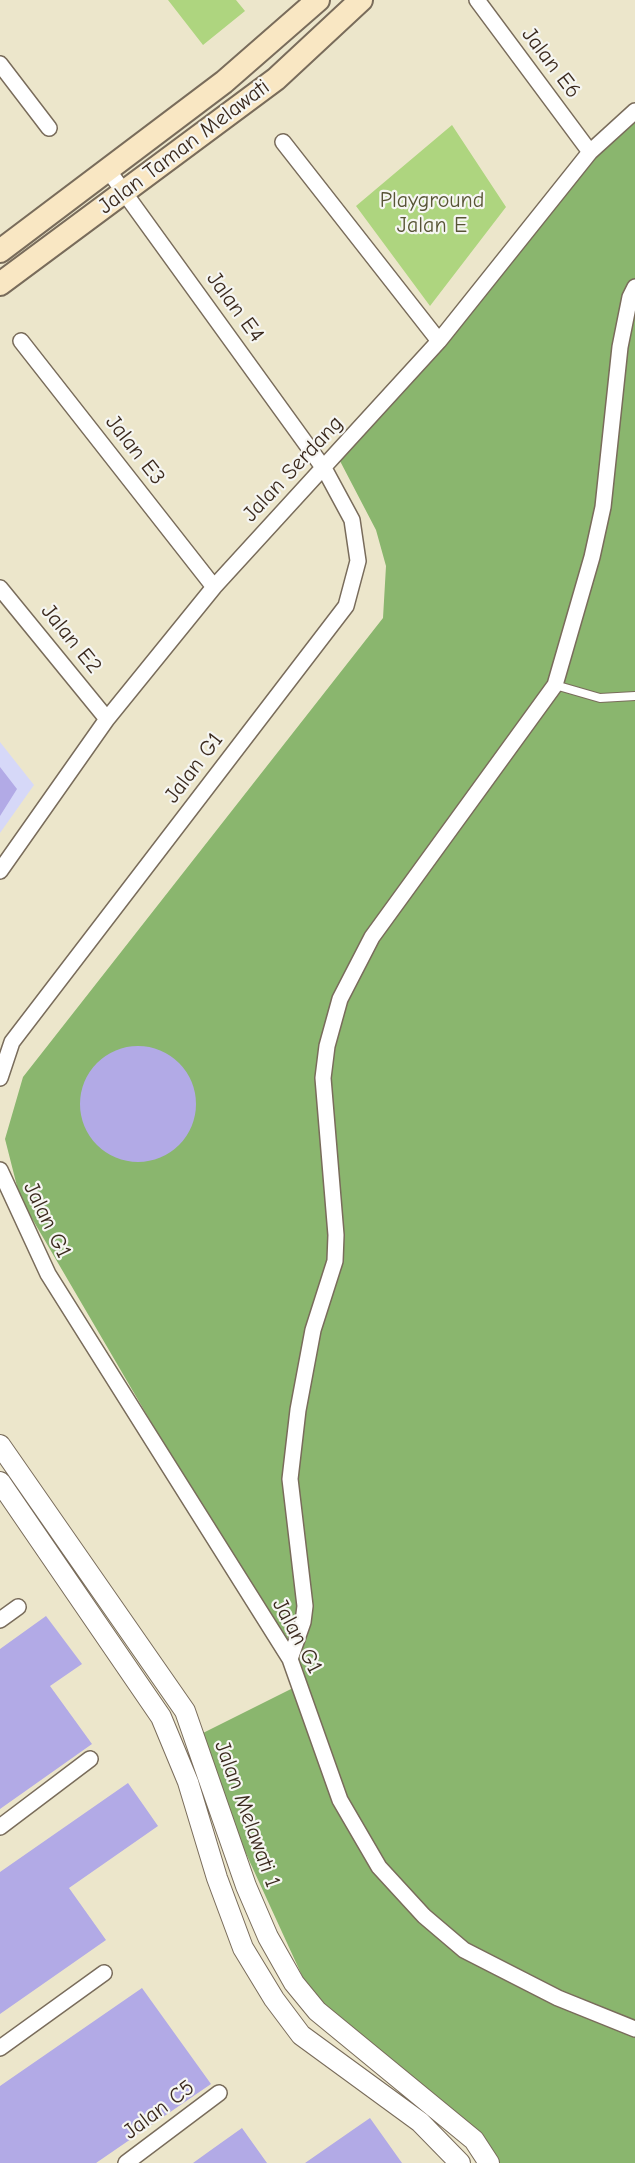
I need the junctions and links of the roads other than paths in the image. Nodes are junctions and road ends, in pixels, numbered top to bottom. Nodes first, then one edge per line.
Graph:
1 (318, 0) edge
2 (361, 0) edge
3 (477, 0) edge
4 (0, 64) edge
5 (635, 111) edge
6 (49, 128) dead end
7 (283, 142) dead end
8 (590, 152) junction
9 (108, 170) junction
10 (125, 193) junction
11 (0, 251) edge
12 (0, 284) edge
13 (635, 287) edge
14 (21, 341) dead end
15 (439, 342) junction
16 (325, 470) junction
17 (0, 588) edge
18 (214, 588) junction
19 (555, 685) junction
20 (635, 696) edge
21 (107, 719) junction
22 (0, 871) edge
23 (0, 1078) edge
24 (0, 1170) edge
25 (0, 1445) edge
26 (0, 1482) edge
27 (18, 1607) dead end
28 (0, 1620) edge
29 (290, 1659) junction
30 (90, 1758) dead end
31 (0, 1827) edge
32 (104, 1973) dead end
33 (635, 2029) edge
34 (0, 2048) edge
35 (219, 2093) dead end
36 (126, 2163) edge
37 (460, 2163) edge
38 (489, 2163) edge

1 - 9 main road, Jalan Taman Melawati
2 - 10 main road, Jalan Taman Melawati
3 - 8 street, Jalan E6
4 - 6 street
5 - 8 street, Jalan Serdang
7 - 15 street
8 - 15 street, Jalan Serdang
9 - 10 street, Jalan E4
9 - 11 main road, Jalan Taman Melawati
10 - 12 main road, Jalan Taman Melawati
10 - 16 street, Jalan E4
13 - 19 street
14 - 18 street, Jalan E3
15 - 16 street, Jalan Serdang
16 - 18 street, Jalan Serdang
16 - 23 street, Jalan G1
17 - 21 street, Jalan E2
18 - 21 street, Jalan Serdang
19 - 20 lane
19 - 29 street
21 - 22 street, Jalan Serdang
24 - 29 street, Jalan G1
25 - 38 street, Jalan Melawati 1
26 - 37 street, Jalan Melawati 1
27 - 28 street
29 - 33 street, Jalan G1
30 - 31 street
32 - 34 street
35 - 36 street, Jalan C5

